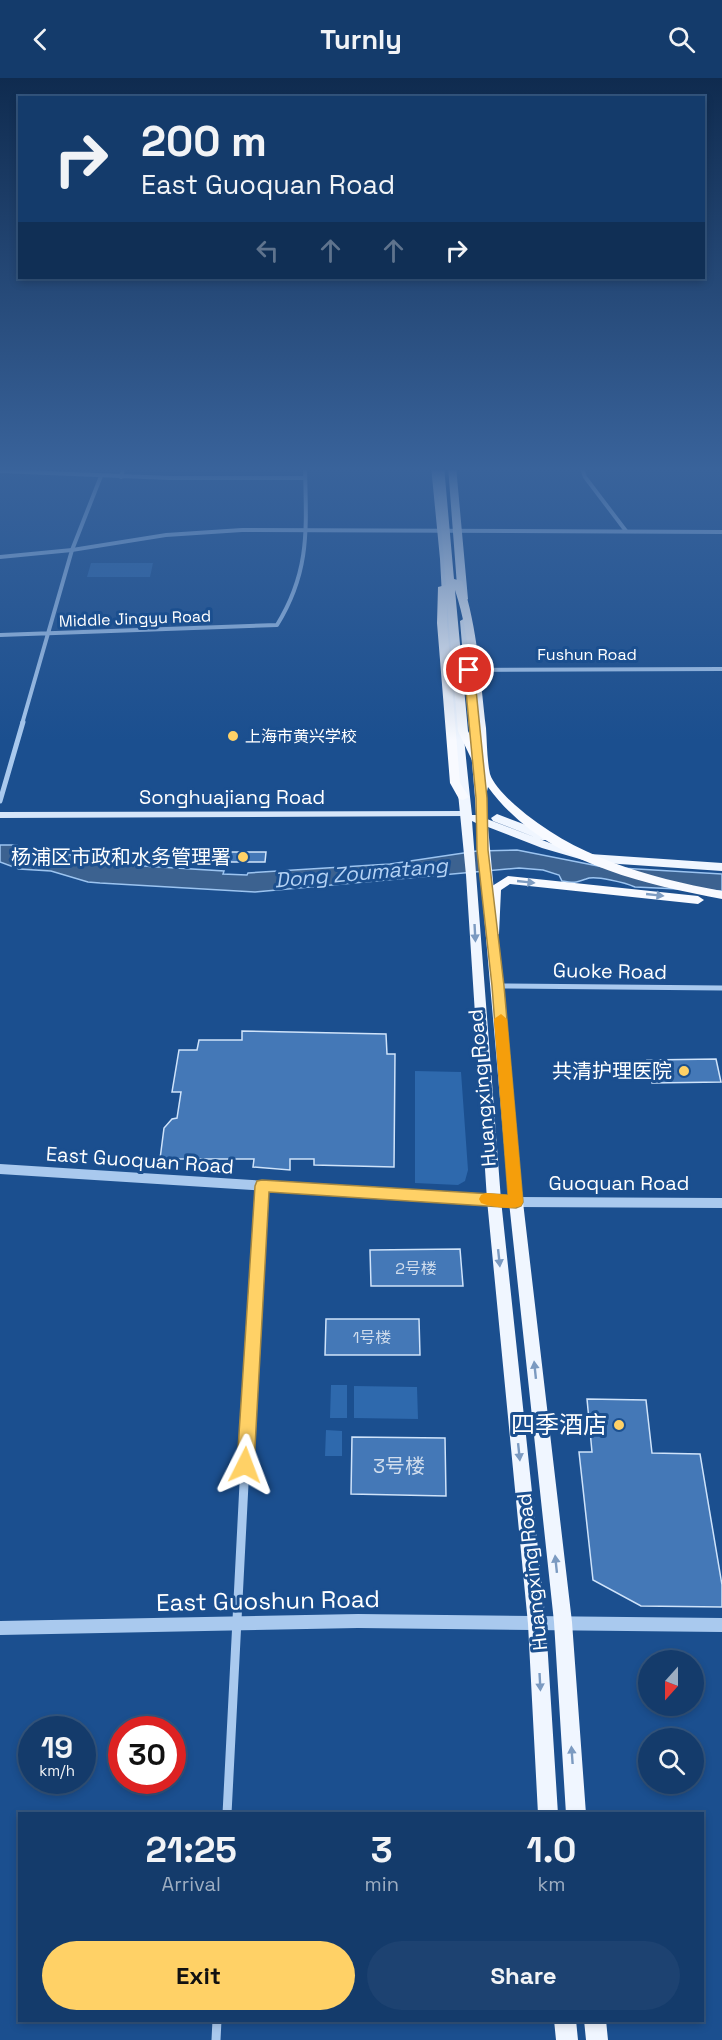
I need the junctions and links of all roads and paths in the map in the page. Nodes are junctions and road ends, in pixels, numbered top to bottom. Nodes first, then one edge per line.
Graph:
1 (70, 558) edge
2 (304, 558) edge
3 (443, 558) edge
4 (446, 558) edge
5 (448, 558) edge
6 (456, 558) edge
7 (461, 558) edge
8 (457, 581) junction
9 (49, 633) junction
10 (0, 634) edge
11 (722, 669) edge
12 (451, 670) junction
13 (469, 670) junction
14 (463, 798) junction
15 (481, 798) junction
16 (0, 801) edge
17 (465, 814) junction
18 (0, 815) edge
19 (481, 818) junction
20 (476, 851) junction
21 (722, 859) edge
22 (722, 867) edge
23 (479, 874) junction
24 (722, 889) edge
25 (722, 895) edge
26 (722, 903) edge
27 (493, 934) junction
28 (498, 986) junction
29 (722, 988) edge
30 (0, 1170) edge
31 (262, 1186) junction
32 (494, 1200) junction
33 (516, 1202) junction
34 (722, 1203) edge
35 (563, 1622) junction
36 (236, 1624) junction
37 (537, 1624) junction
38 (722, 1625) edge
39 (0, 1628) edge
40 (227, 1812) edge
41 (548, 1812) edge
42 (576, 1812) edge
43 (217, 2022) edge
44 (565, 2022) edge
45 (595, 2022) edge
46 (216, 2040) edge
47 (567, 2040) edge
48 (597, 2040) edge

1 - 9 street
2 - 9 street, Middle Jingyu Road
3 - 12 main road, Huangxing Road
4 - 14 highway
5 - 25 highway
6 - 8 highway
7 - 13 main road, Huangxing Road
8 - 15 highway
8 - 24 highway
9 - 10 street, Middle Jingyu Road
9 - 16 street
11 - 13 street, Fushun Road
12 - 13 street, Fushun Road
12 - 14 main road, Huangxing Road
13 - 15 main road, Huangxing Road
14 - 17 main road, Huangxing Road
15 - 19 main road, Huangxing Road
17 - 18 main road, Songhuajiang Road
17 - 19 main road
17 - 20 main road, Huangxing Road
19 - 20 main road, Huangxing Road
19 - 21 main road
19 - 22 main road
20 - 23 main road, Huangxing Road
23 - 27 main road, Huangxing Road
23 -> 32 main road, Huangxing Road
27 -> 26 highway
27 - 28 main road, Huangxing Road
28 - 29 street, Guoke Road
28 - 33 main road, Huangxing Road
30 - 31 street, East Guoquan Road
31 - 32 street, East Guoquan Road
31 - 36 street
32 - 33 street, Guoquan Road
32 -> 37 main road, Huangxing Road
33 - 34 street, Guoquan Road
35 -> 33 main road, Huangxing Road
35 - 37 street, East Guoshun Road
35 - 38 street, East Guoshun Road
42 -> 35 main road, Huangxing Road
36 - 37 street, East Guoshun Road
36 - 39 street, East Guoshun Road
36 - 40 street
37 -> 41 main road, Huangxing Road
43 - 46 street
44 - 47 main road
45 - 48 main road

